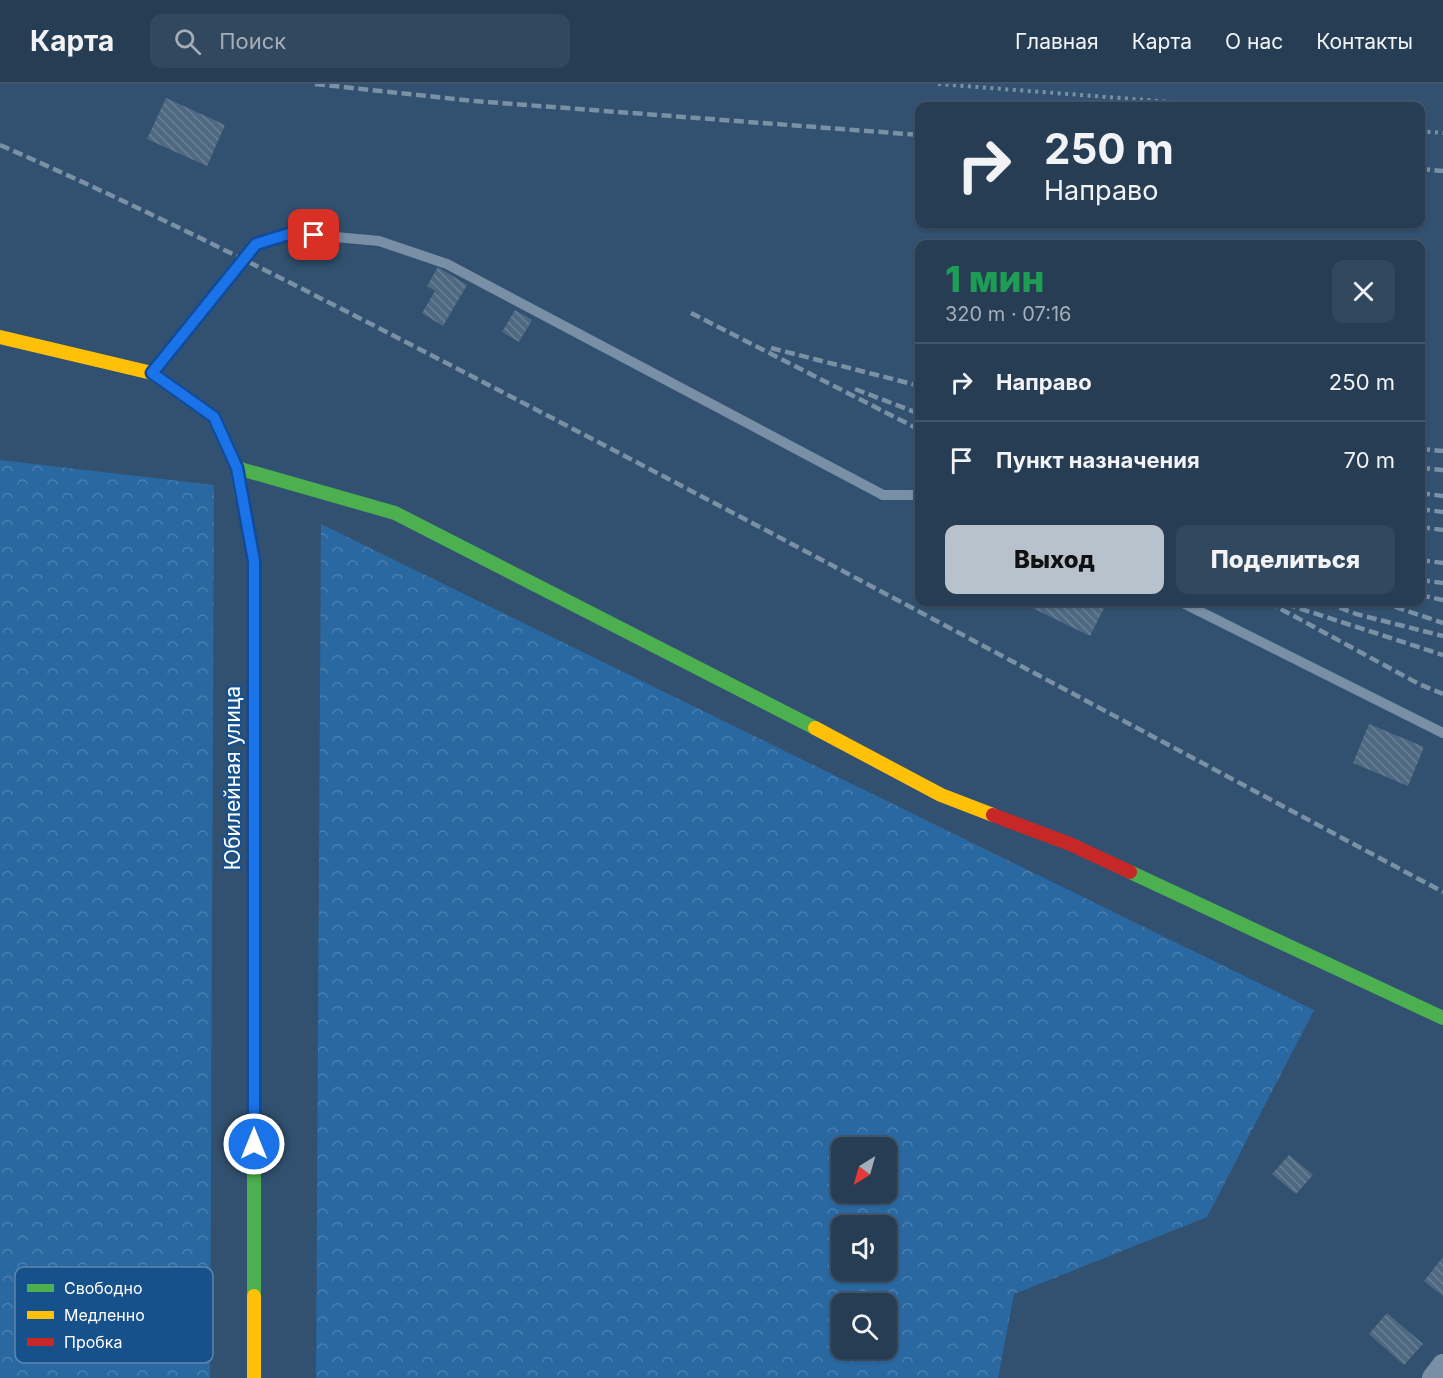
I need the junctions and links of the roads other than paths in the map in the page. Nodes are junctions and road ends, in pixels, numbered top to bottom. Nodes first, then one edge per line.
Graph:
1 (0, 337) edge
2 (152, 373) junction
3 (237, 468) junction
4 (915, 495) edge
5 (1189, 606) edge
6 (1443, 733) edge
7 (1443, 1018) edge
8 (1443, 1365) edge
9 (254, 1378) edge
10 (1433, 1378) edge

1 - 2 street, Юбилейная улица
2 - 3 street, Юбилейная улица
2 - 4 lane
3 - 7 street
3 - 9 street, Юбилейная улица
5 - 6 lane
8 - 10 street

